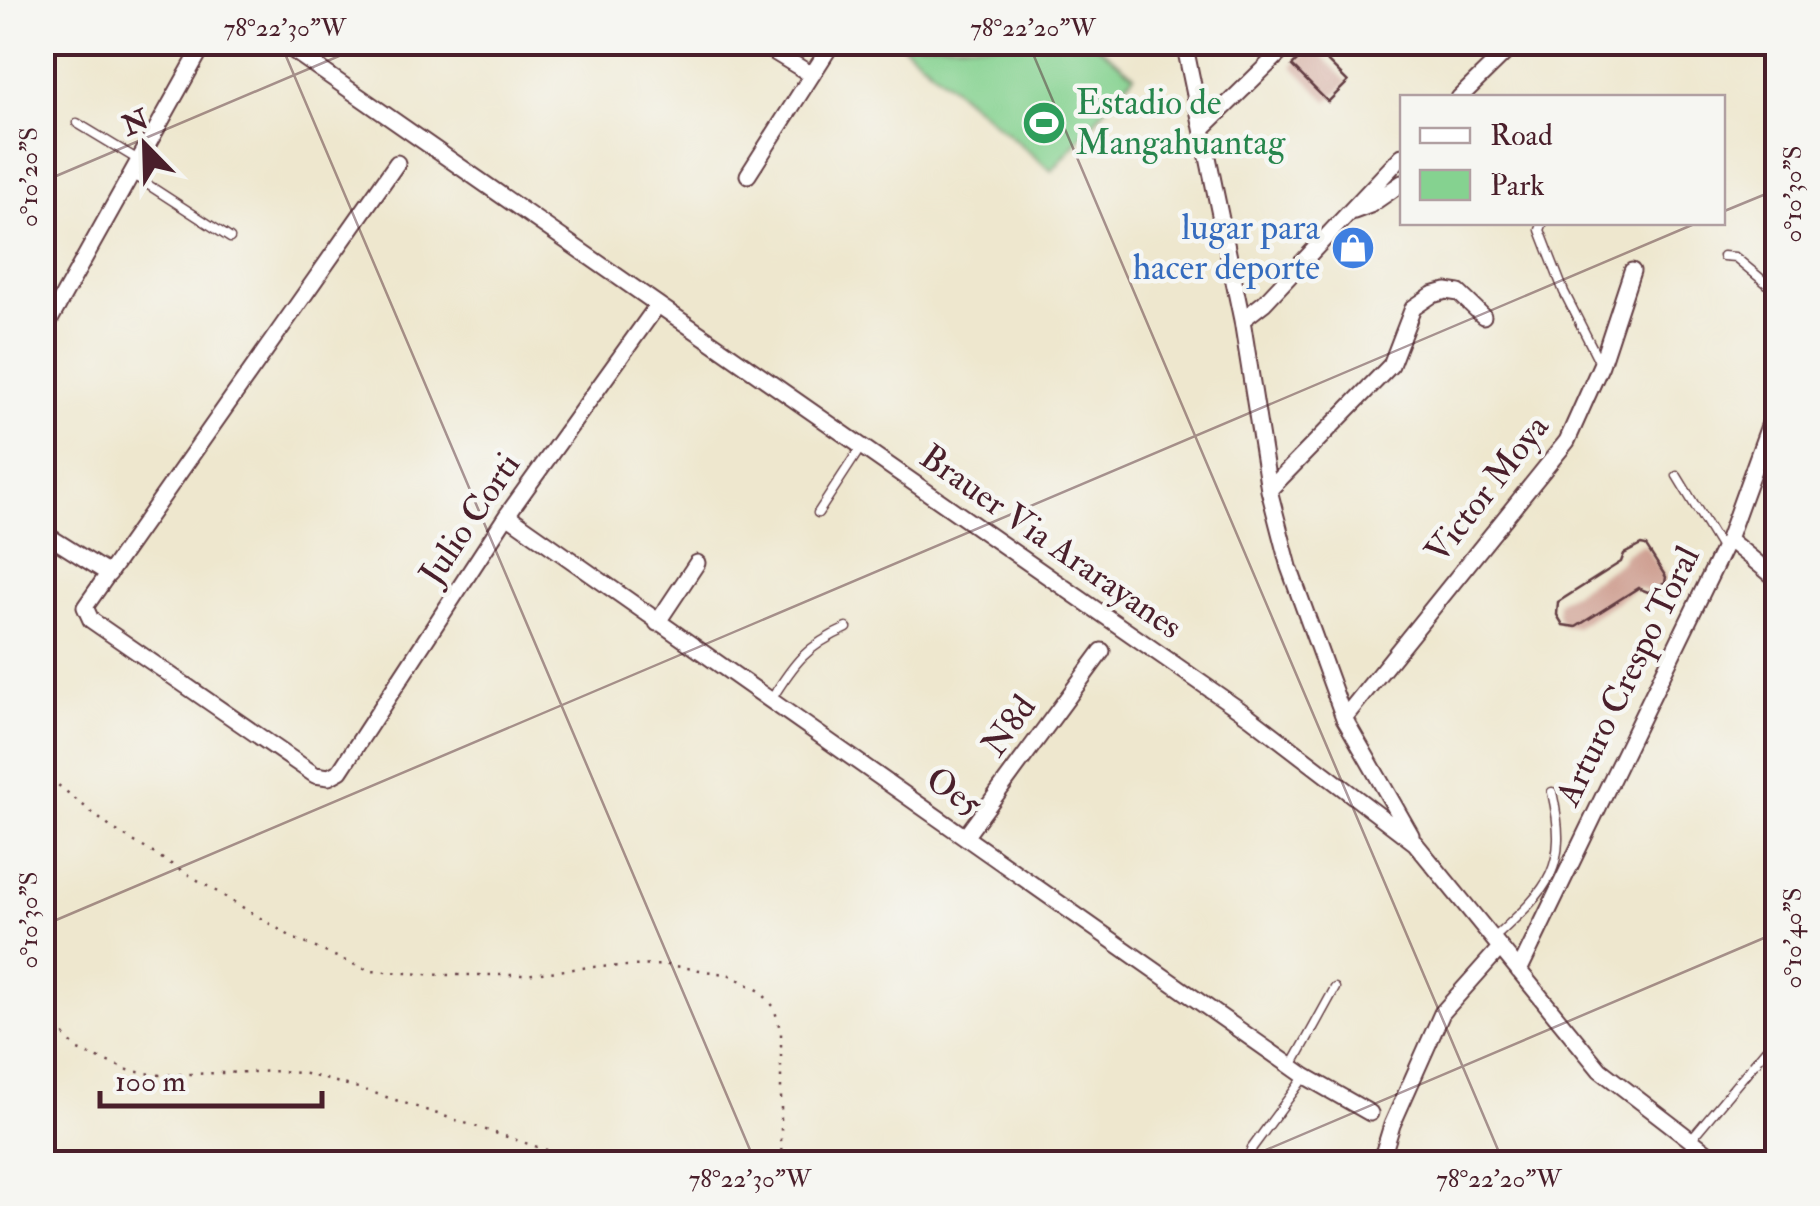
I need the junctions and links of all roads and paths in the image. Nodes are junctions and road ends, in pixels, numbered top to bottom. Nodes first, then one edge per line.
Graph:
1 (205, 42) edge
2 (281, 42) edge
3 (758, 42) edge
4 (833, 42) edge
5 (1184, 42) edge
6 (1291, 42) edge
7 (1516, 42) edge
8 (812, 75) junction
9 (1462, 95) edge
10 (77, 123) dead end
11 (1202, 129) junction
12 (1400, 158) edge
13 (397, 164) dead end
14 (136, 168) junction
15 (748, 176) dead end
16 (1400, 183) edge
17 (1350, 212) junction
18 (1542, 225) edge
19 (230, 238) dead end
20 (1723, 256) dead end
21 (1632, 271) dead end
22 (1778, 293) edge
23 (658, 306) junction
24 (1483, 316) dead end
25 (1242, 320) junction
26 (42, 334) edge
27 (1601, 365) junction
28 (1778, 401) edge
29 (862, 447) junction
30 (1677, 476) dead end
31 (1270, 490) junction
32 (818, 513) dead end
33 (507, 514) junction
34 (42, 532) edge
35 (1725, 545) junction
36 (698, 563) dead end
37 (109, 574) junction
38 (1778, 580) edge
39 (657, 623) junction
40 (847, 628) dead end
41 (1102, 652) dead end
42 (770, 700) junction
43 (1344, 718) junction
44 (42, 772) edge
45 (1552, 792) dead end
46 (965, 837) junction
47 (1415, 843) junction
48 (1497, 943) junction
49 (1519, 971) junction
50 (1335, 988) dead end
51 (42, 1012) edge
52 (1778, 1035) edge
53 (1299, 1071) junction
54 (1370, 1113) dead end
55 (1690, 1140) junction
56 (588, 1164) edge
57 (784, 1164) edge
58 (1246, 1164) edge
59 (1380, 1164) edge
60 (1722, 1164) edge

1 - 14 street
2 - 23 street, Brauer Via Ararayanes
3 - 8 street
4 - 8 street
5 - 11 street
6 - 11 street
7 - 9 street
8 - 15 street
10 - 14 lane
11 - 25 street
12 - 17 street
13 - 37 street
14 - 19 lane
14 - 26 street
16 - 17 street
17 - 25 street
18 - 27 lane
20 - 22 lane
21 - 27 street, Victor Moya
23 - 29 street, Brauer Via Ararayanes
23 - 33 street, Julio Corti
24 - 31 street
25 - 31 street
27 - 43 street, Victor Moya
28 - 35 street, Arturo Crespo Toral
29 - 32 lane
29 - 47 street, Brauer Via Ararayanes
30 - 35 lane
31 - 43 street
33 - 37 street, Julio Corti
33 - 39 street, Oe5
34 - 37 street
35 - 38 street
35 - 49 street, Arturo Crespo Toral
36 - 39 street
39 - 42 street, Oe5
40 - 42 lane
41 - 46 street, N8d
42 - 46 street, Oe5
43 - 47 street
44 - 57 path
45 - 48 lane
46 - 53 street, Oe5
47 - 48 street, Brauer Via Ararayanes
48 - 49 street, Brauer Via Ararayanes
48 - 59 street
49 - 55 street, Brauer Via Ararayanes
50 - 53 lane
51 - 56 path
52 - 55 lane
53 - 54 street, Oe5
53 - 58 lane
55 - 60 street, Brauer Via Ararayanes

